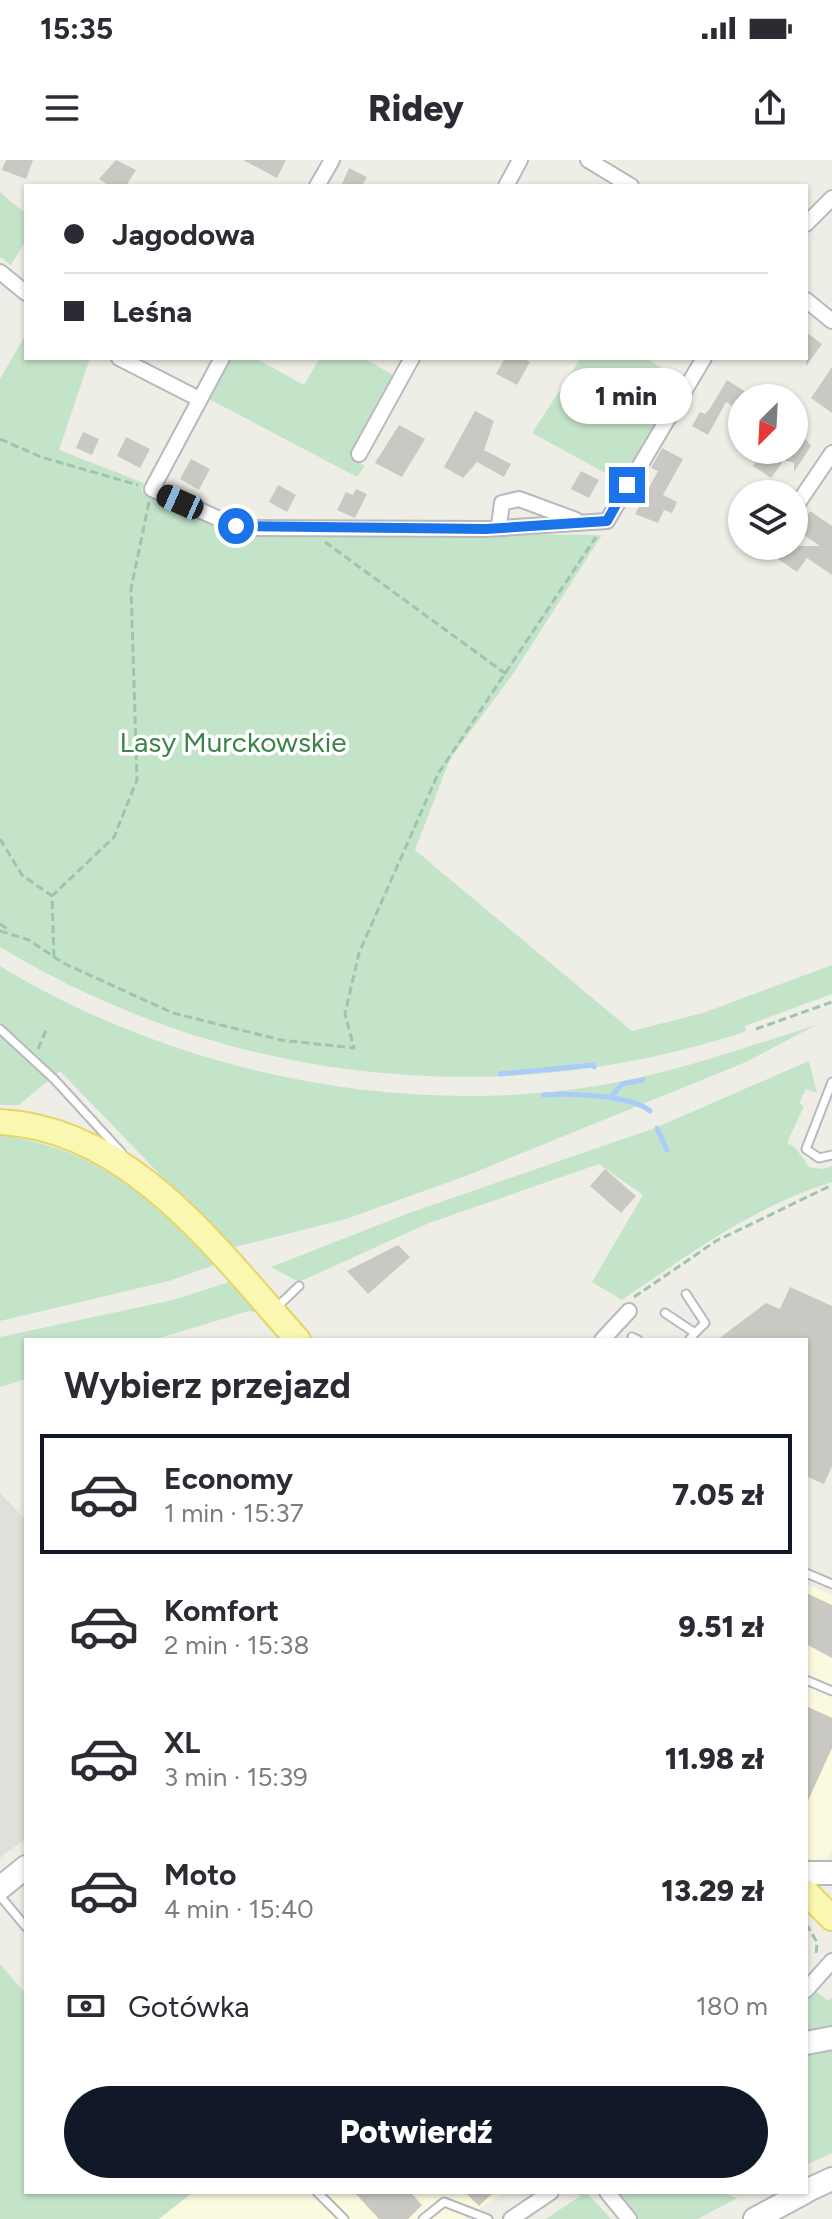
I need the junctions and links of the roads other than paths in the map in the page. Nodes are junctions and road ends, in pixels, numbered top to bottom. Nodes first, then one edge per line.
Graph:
1 (332, 160) edge
2 (520, 160) edge
3 (588, 160) edge
4 (318, 184) edge
5 (507, 184) edge
6 (628, 184) edge
7 (832, 198) edge
8 (808, 222) edge
9 (0, 272) edge
10 (24, 291) edge
11 (808, 302) edge
12 (832, 321) edge
13 (123, 360) edge
14 (221, 360) edge
15 (411, 360) edge
16 (703, 360) edge
17 (199, 399) junction
18 (832, 453) edge
19 (359, 454) dead end
20 (808, 488) edge
21 (576, 521) junction
22 (499, 525) junction
23 (0, 1029) edge
24 (832, 1082) edge
25 (0, 1122) edge
26 (832, 1155) edge
27 (145, 1178) junction
28 (299, 1286) dead end
29 (686, 1294) dead end
30 (630, 1306) road end
31 (273, 1312) junction
32 (665, 1313) dead end
33 (692, 1336) edge
34 (296, 1338) edge
35 (604, 1338) edge
36 (808, 1574) edge
37 (832, 1584) edge
38 (808, 1681) edge
39 (832, 1691) edge
40 (24, 1869) edge
41 (808, 1873) edge
42 (832, 1873) edge
43 (0, 1888) edge
44 (808, 1894) edge
45 (0, 1896) edge
46 (832, 1918) edge
47 (24, 1925) edge
48 (832, 1961) edge
49 (808, 1988) edge
50 (832, 2038) edge
51 (808, 2043) edge
52 (832, 2179) edge
53 (808, 2188) edge
54 (319, 2194) edge
55 (548, 2194) edge
56 (609, 2194) edge
57 (794, 2194) edge
58 (344, 2219) edge
59 (423, 2219) edge
60 (488, 2219) edge
61 (511, 2219) edge
62 (629, 2219) edge
63 (755, 2219) edge

1 - 4 street
2 - 5 street
3 - 6 street
7 - 8 street
9 - 10 street
11 - 12 street
13 - 17 street
14 - 17 street
15 - 19 street
16 - 21 street
17 - 22 street
18 - 20 street
21 - 22 street
21 - 22 street
23 - 27 lane
24 - 26 lane
25 - 27 main road
27 - 31 main road
28 - 31 lane
29 - 33 lane
30 - 35 street
31 - 34 main road
32 - 33 lane
36 - 37 lane
38 - 39 lane
40 - 43 street
41 - 42 street
44 - 46 main road
45 - 47 lane
48 - 49 street
50 - 51 street
52 - 53 street
54 - 58 lane
55 - 61 street
56 - 62 street
57 - 63 street
59 - 60 lane

